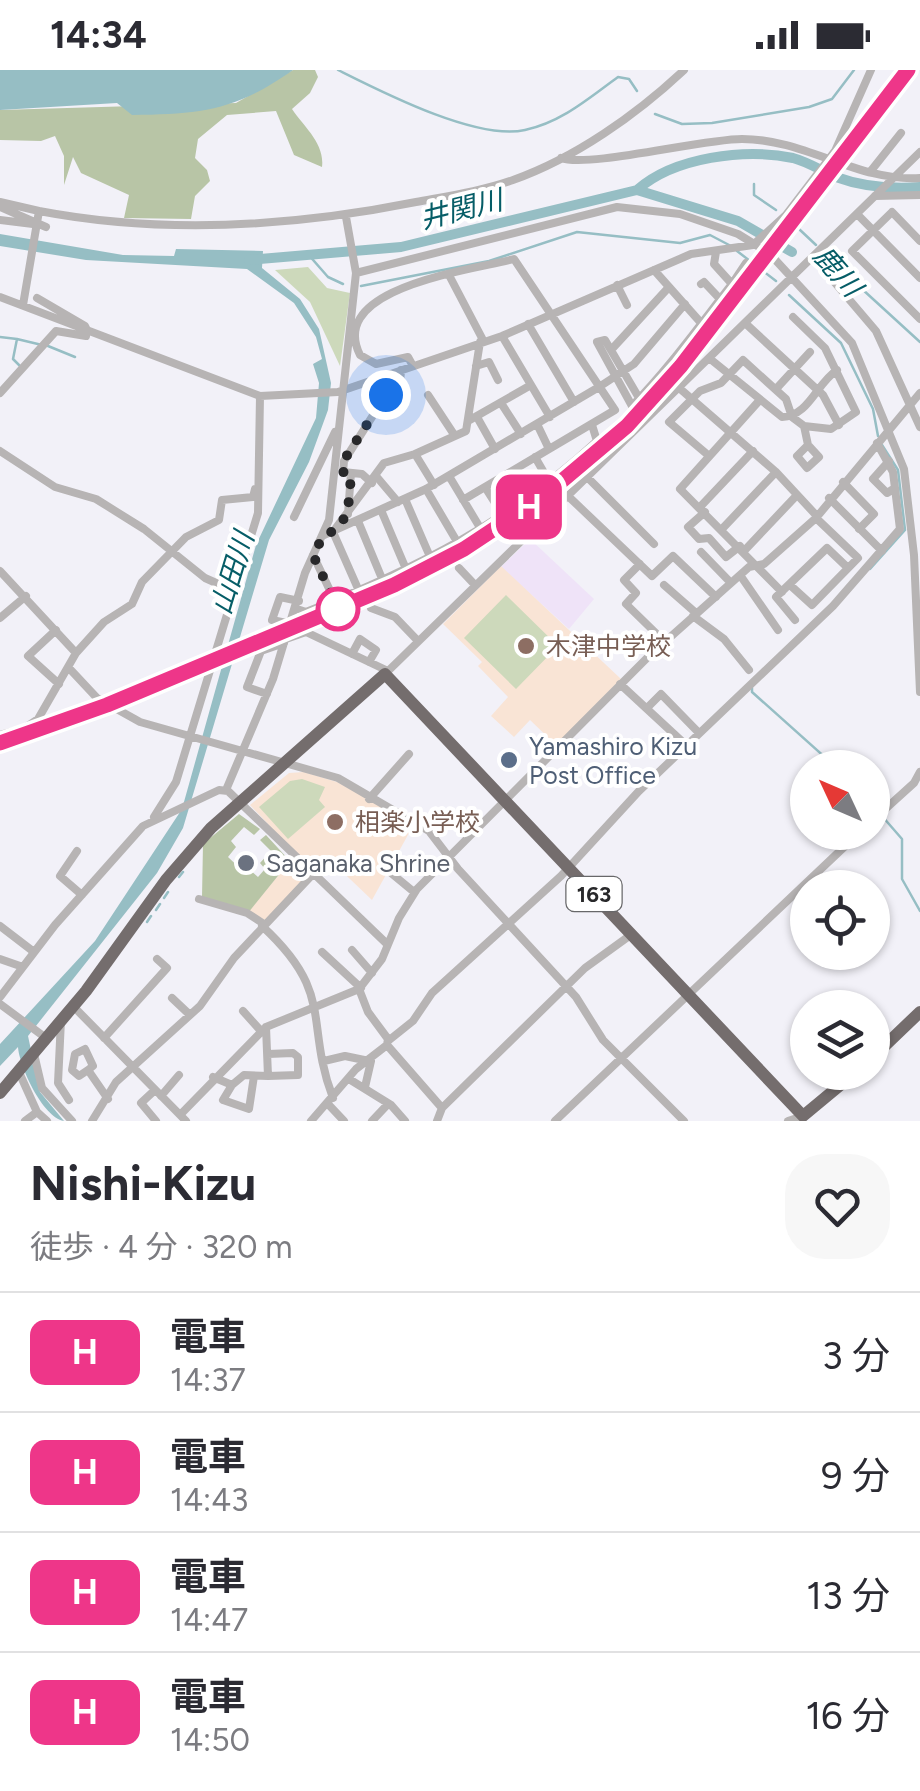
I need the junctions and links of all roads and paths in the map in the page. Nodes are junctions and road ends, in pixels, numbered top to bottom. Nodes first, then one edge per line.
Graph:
1 (684, 70) edge
2 (871, 70) edge
3 (901, 133) dead end
4 (920, 152) edge
5 (561, 158) junction
6 (828, 159) junction
7 (870, 172) junction
8 (892, 178) junction
9 (920, 178) edge
10 (877, 194) junction
11 (920, 194) edge
12 (0, 204) edge
13 (857, 214) junction
14 (37, 217) junction
15 (346, 218) junction
16 (0, 220) edge
17 (46, 227) dead end
18 (873, 230) junction
19 (920, 240) edge
20 (754, 244) junction
21 (716, 252) junction
22 (812, 258) junction
23 (746, 264) dead end
24 (654, 270) junction
25 (354, 271) junction
26 (450, 276) junction
27 (794, 276) junction
28 (920, 278) edge
29 (701, 284) dead end
30 (732, 284) junction
31 (617, 285) junction
32 (669, 287) junction
33 (0, 297) edge
34 (37, 298) dead end
35 (720, 299) junction
36 (23, 304) junction
37 (684, 304) junction
38 (627, 305) dead end
39 (918, 313) edge
40 (551, 314) junction
41 (792, 316) dead end
42 (744, 323) junction
43 (528, 324) junction
44 (702, 324) junction
45 (88, 332) junction
46 (502, 336) junction
47 (105, 338) junction
48 (481, 341) junction
49 (611, 350) junction
50 (810, 352) dead end
51 (709, 358) junction
52 (413, 366) junction
53 (476, 366) junction
54 (794, 369) junction
55 (401, 370) junction
56 (837, 370) junction
57 (619, 374) junction
58 (727, 376) junction
59 (498, 380) dead end
60 (532, 385) junction
61 (600, 387) junction
62 (678, 387) junction
63 (776, 389) junction
64 (816, 390) junction
65 (0, 392) edge
66 (340, 392) junction
67 (920, 393) edge
68 (428, 395) dead end
69 (260, 396) junction
70 (692, 399) junction
71 (574, 402) junction
72 (758, 402) junction
73 (502, 403) junction
74 (909, 407) junction
75 (550, 416) junction
76 (792, 417) junction
77 (472, 419) junction
78 (536, 424) junction
79 (592, 424) junction
80 (839, 424) junction
81 (804, 426) junction
82 (891, 426) junction
83 (920, 428) edge
84 (827, 429) junction
85 (336, 431) junction
86 (730, 431) junction
87 (521, 434) junction
88 (455, 436) junction
89 (834, 440) dead end
90 (877, 443) junction
91 (808, 445) dead end
92 (495, 449) junction
93 (550, 449) junction
94 (0, 451) edge
95 (754, 451) junction
96 (415, 454) junction
97 (708, 455) junction
98 (536, 458) junction
99 (889, 460) junction
100 (776, 472) junction
101 (351, 474) junction
102 (508, 474) junction
103 (260, 476) junction
104 (449, 476) junction
105 (587, 477) junction
106 (374, 480) junction
107 (550, 482) junction
108 (843, 482) junction
109 (430, 487) junction
110 (485, 487) junction
111 (895, 488) junction
112 (797, 495) junction
113 (568, 496) junction
114 (829, 498) junction
115 (463, 500) junction
116 (402, 501) junction
117 (525, 502) junction
118 (381, 510) junction
119 (702, 510) junction
120 (348, 514) junction
121 (816, 516) junction
122 (504, 517) junction
123 (294, 518) dead end
124 (358, 521) junction
125 (722, 529) junction
126 (859, 529) junction
127 (482, 531) junction
128 (328, 534) junction
129 (654, 544) dead end
130 (458, 546) junction
131 (742, 548) junction
132 (882, 551) junction
133 (172, 552) junction
134 (700, 552) dead end
135 (313, 555) junction
136 (431, 559) junction
137 (640, 564) junction
138 (760, 565) junction
139 (458, 568) dead end
140 (848, 568) junction
141 (406, 570) junction
142 (0, 571) edge
143 (740, 575) junction
144 (382, 581) junction
145 (731, 583) junction
146 (475, 585) junction
147 (664, 585) dead end
148 (786, 588) junction
149 (232, 590) junction
150 (359, 590) junction
151 (26, 596) junction
152 (618, 596) dead end
153 (716, 597) junction
154 (335, 601) junction
155 (626, 604) junction
156 (298, 605) junction
157 (371, 608) dead end
158 (695, 615) junction
159 (0, 618) edge
160 (796, 620) dead end
161 (292, 624) junction
162 (56, 630) junction
163 (778, 630) dead end
164 (285, 641) junction
165 (418, 641) junction
166 (665, 642) junction
167 (76, 653) junction
168 (352, 654) junction
169 (369, 662) junction
170 (68, 667) junction
171 (749, 670) dead end
172 (386, 672) junction
173 (58, 684) junction
174 (620, 684) junction
175 (920, 692) edge
176 (267, 694) junction
177 (648, 707) junction
178 (699, 732) junction
179 (0, 735) edge
180 (191, 736) junction
181 (687, 746) junction
182 (245, 749) junction
183 (408, 754) dead end
184 (287, 764) junction
185 (920, 772) edge
186 (226, 790) junction
187 (504, 798) junction
188 (369, 799) junction
189 (239, 803) junction
190 (890, 804) edge
191 (154, 817) junction
192 (841, 850) edge
193 (76, 852) dead end
194 (448, 857) junction
195 (568, 867) junction
196 (390, 873) dead end
197 (312, 875) junction
198 (414, 892) junction
199 (82, 895) junction
200 (198, 899) dead end
201 (509, 923) junction
202 (263, 925) junction
203 (0, 926) edge
204 (632, 934) junction
205 (387, 944) junction
206 (352, 950) dead end
207 (34, 952) junction
208 (322, 952) dead end
209 (157, 959) dead end
210 (0, 960) edge
211 (23, 967) junction
212 (372, 972) junction
213 (567, 986) junction
214 (360, 989) junction
215 (690, 995) junction
216 (172, 998) dead end
217 (0, 1001) edge
218 (74, 1006) junction
219 (317, 1008) junction
220 (244, 1011) dead end
221 (920, 1012) edge
222 (190, 1015) junction
223 (61, 1020) junction
224 (263, 1029) junction
225 (42, 1035) junction
226 (104, 1038) junction
227 (890, 1041) edge
228 (388, 1043) junction
229 (33, 1051) junction
230 (268, 1054) junction
231 (622, 1058) junction
232 (324, 1061) junction
233 (370, 1061) junction
234 (131, 1066) junction
235 (19, 1067) junction
236 (88, 1070) dead end
237 (179, 1075) dead end
238 (254, 1076) junction
239 (268, 1076) junction
240 (213, 1077) junction
241 (349, 1079) junction
242 (232, 1085) junction
243 (365, 1087) junction
244 (834, 1090) edge
245 (0, 1093) edge
246 (158, 1093) junction
247 (108, 1099) junction
248 (69, 1100) dead end
249 (331, 1101) junction
250 (388, 1104) junction
251 (38, 1112) junction
252 (436, 1117) edge
253 (183, 1118) edge
254 (801, 1118) edge
255 (379, 1119) edge
256 (24, 1121) edge
257 (47, 1121) edge
258 (72, 1121) edge
259 (92, 1121) edge
260 (156, 1121) edge
261 (312, 1121) edge
262 (344, 1121) edge
263 (405, 1121) edge
264 (555, 1121) edge
265 (684, 1121) edge
266 (788, 1121) edge

1 - 5 street
2 - 6 street
3 - 7 street
4 - 8 street
5 - 6 street
5 - 15 street
6 - 7 street
6 - 20 street
7 - 8 street
8 - 9 street
8 - 10 street
10 - 11 street
10 - 13 street
12 - 14 street
13 - 18 street
13 - 22 street
14 - 15 street
14 - 16 street
14 - 17 street
14 - 36 street
15 - 25 street
18 - 19 street
18 - 28 street
18 - 39 street
20 - 21 street
20 - 25 street
20 - 27 street
21 - 24 street
21 - 30 street
22 - 27 street
22 - 74 street
23 - 30 street
24 - 31 street
24 - 32 street
25 - 66 street
26 - 40 street
26 - 48 street
26 - 52 street
27 - 42 street
27 - 82 street
29 - 35 street
30 - 35 street
31 - 38 street
31 - 40 street
32 - 37 street
32 - 49 street
33 - 36 street
34 - 45 street
35 - 44 street
36 - 45 street
37 - 44 street
37 - 57 street
40 - 43 street
40 - 61 street
41 - 56 street
42 - 51 street
42 - 54 street
43 - 46 street
43 - 71 street
44 - 57 street
45 - 47 street
46 - 48 street
46 - 60 street
47 - 65 street
47 - 69 street
48 - 52 street
48 - 53 street
49 - 57 street
49 - 57 street
50 - 54 street
51 - 58 street
51 - 62 street
52 - 55 street
53 - 59 street
53 - 77 street
54 - 63 street
54 - 64 street
55 - 66 street
55 - 101 street
56 - 64 street
56 - 80 street
57 - 61 street
58 - 63 street
58 - 70 street
58 - 72 street
60 - 73 street
60 - 75 street
61 - 71 street
61 - 79 street
62 - 70 street
62 - 105 street
63 - 76 street
64 - 76 street
64 - 80 street
66 - 69 street
66 - 85 street
67 - 74 street
68 - 88 street
69 - 103 street
70 - 86 street
70 - 97 street
71 - 75 street
72 - 76 street
72 - 86 street
73 - 77 street
73 - 87 street
74 - 82 street
74 - 83 street
75 - 78 street
76 - 81 street
77 - 88 street
77 - 92 street
78 - 87 street
78 - 93 street
79 - 93 street
79 - 107 street
80 - 84 street
81 - 84 street
81 - 91 street
82 - 90 street
82 - 175 street
84 - 89 street
85 - 123 street
85 - 128 street
86 - 95 street
86 - 97 street
87 - 92 street
88 - 96 street
90 - 99 street
90 - 108 street
92 - 104 street
93 - 98 street
94 - 133 street
95 - 100 street
95 - 119 street
96 - 106 street
96 - 109 street
97 - 119 street
98 - 102 street
98 - 107 street
99 - 111 street
99 - 111 street
100 - 112 street
100 - 125 street
101 - 106 street
101 - 120 street
102 - 110 street
102 - 117 street
103 - 133 street
103 - 149 street
104 - 109 street
104 - 115 street
105 - 113 street
105 - 129 street
106 - 116 street
106 - 120 street
107 - 117 street
108 - 114 street
108 - 126 street
109 - 116 street
109 - 130 street
110 - 115 street
110 - 122 street
111 - 132 street
112 - 121 street
112 - 131 street
113 - 137 street
113 - 146 street
114 - 121 street
114 - 126 street
115 - 127 street
116 - 118 street
116 - 136 street
117 - 122 street
118 - 124 street
118 - 141 street
119 - 125 street
119 - 131 street
120 - 128 street
121 - 138 street
121 - 140 street
122 - 127 street
124 - 128 street
124 - 144 street
125 - 131 street
126 - 132 street
127 - 130 street
128 - 135 street
128 - 150 street
130 - 136 street
131 - 138 street
132 - 178 street
133 - 149 street
133 - 167 street
134 - 145 street
135 - 154 street
135 - 156 street
136 - 141 street
137 - 153 street
137 - 155 street
138 - 143 street
138 - 148 street
139 - 146 street
140 - 148 street
140 - 148 street
141 - 144 street
142 - 151 street
143 - 145 street
143 - 163 street
144 - 150 street
145 - 153 street
146 - 165 street
147 - 158 street
148 - 160 street
149 - 180 street
150 - 154 street
151 - 159 street
151 - 162 street
152 - 155 street
153 - 158 street
154 - 156 street
155 - 166 street
156 - 161 street
156 - 161 street
157 - 165 street
158 - 166 street
158 - 171 street
161 - 164 street
162 - 167 street
162 - 173 street
164 - 168 street
164 - 176 street
164 - 176 street
165 - 172 street
166 - 174 street
167 - 170 street
168 - 169 street
168 - 169 street
169 - 172 street
170 - 173 street
170 - 180 street
172 - 184 highway
172 - 187 highway, 163
173 - 179 street
174 - 177 street
174 - 187 street
176 - 182 street
177 - 178 street
177 - 181 street
178 - 181 street
180 - 182 street
180 - 191 street
181 - 195 street
182 - 184 street
182 - 186 street
183 - 188 street
184 - 188 street
184 - 189 highway
185 - 190 street
186 - 189 street
186 - 191 street
187 - 194 street
187 - 195 highway, 163
188 - 194 street
189 - 197 street
189 - 218 highway
191 - 199 street
192 - 215 street
193 - 199 street
194 - 198 street
194 - 201 street
195 - 201 street
195 - 204 highway, 163
196 - 198 street
197 - 202 street
197 - 205 street
198 - 205 street
199 - 207 street
200 - 202 street
201 - 213 street
201 - 228 street
202 - 219 street
202 - 222 street
203 - 207 street
204 - 213 street
204 - 215 highway, 163
205 - 212 street
206 - 212 street
207 - 211 street
208 - 214 street
209 - 226 street
210 - 211 street
211 - 217 street
212 - 214 street
213 - 231 street
213 - 252 street
214 - 219 street
214 - 228 street
215 - 231 street
215 - 254 highway, 163
216 - 222 street
217 - 225 street
218 - 223 highway
218 - 226 street
219 - 224 street
219 - 232 street
220 - 224 street
221 - 227 highway
222 - 234 street
223 - 225 highway
223 - 248 street
224 - 230 street
224 - 240 street
225 - 229 highway
226 - 234 street
228 - 233 street
228 - 252 street
229 - 235 highway
229 - 258 street
230 - 239 street
230 - 239 street
231 - 264 street
231 - 265 street
232 - 233 street
232 - 249 street
233 - 241 street
233 - 243 street
234 - 246 street
234 - 247 street
235 - 245 highway
235 - 251 street
236 - 247 street
237 - 246 street
238 - 239 street
238 - 242 street
238 - 242 street
240 - 242 street
240 - 253 street
241 - 243 street
241 - 249 street
243 - 250 street
244 - 254 highway
246 - 253 street
246 - 260 street
247 - 259 street
249 - 261 street
249 - 262 street
250 - 255 street
250 - 263 street
251 - 256 street
251 - 257 street
254 - 266 street

